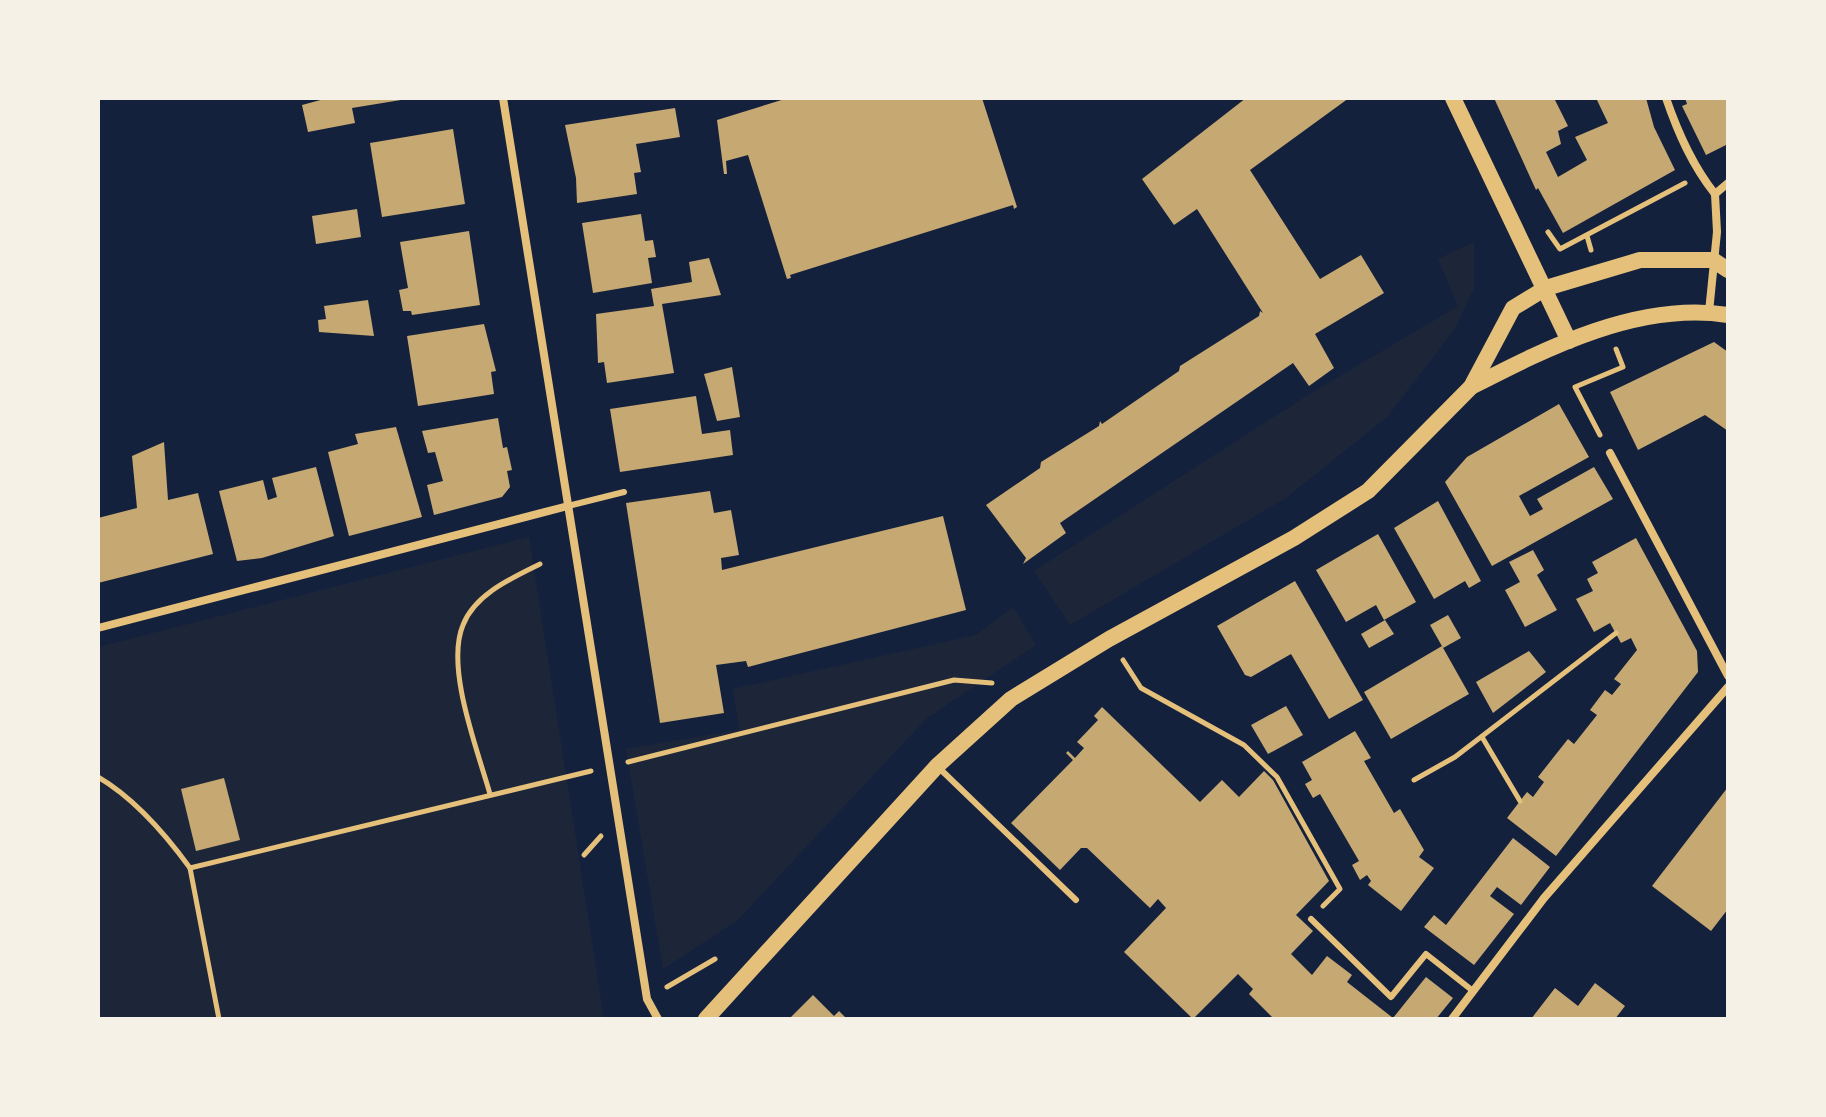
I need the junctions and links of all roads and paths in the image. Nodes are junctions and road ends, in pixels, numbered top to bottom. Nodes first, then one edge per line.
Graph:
1 (503, 98) edge
2 (1453, 98) edge
3 (1666, 98) edge
4 (1700, 175) junction
5 (1728, 183) edge
6 (1715, 194) junction
7 (1545, 227) dead end
8 (1713, 260) junction
9 (1728, 270) edge
10 (1546, 288) junction
11 (1709, 312) junction
12 (1728, 315) edge
13 (1569, 341) junction
14 (1471, 387) junction
15 (1610, 453) dead end
16 (624, 492) dead end
17 (568, 506) junction
18 (540, 564) dead end
19 (98, 628) edge
20 (1616, 633) dead end
21 (1109, 639) junction
22 (1728, 676) edge
23 (1728, 687) edge
24 (1011, 699) junction
25 (1482, 736) junction
26 (937, 766) junction
27 (609, 767) junction
28 (98, 777) edge
29 (1414, 780) dead end
30 (490, 794) junction
31 (1520, 801) dead end
32 (190, 868) junction
33 (1076, 900) dead end
34 (1311, 919) joint
35 (1473, 991) junction
36 (219, 1019) edge
37 (658, 1019) edge
38 (706, 1019) edge
39 (1452, 1019) edge

1 - 17 street
2 - 10 main road
3 - 4 street
4 - 6 street
4 - 7 path
5 - 6 street
6 - 8 street
8 - 9 main road
8 - 10 main road
8 - 11 street
10 - 13 main road
10 - 14 main road
11 - 12 main road
11 - 13 main road
13 - 14 main road
14 - 21 main road
15 - 22 street
16 - 17 lane
17 - 19 street
17 - 27 street
18 - 30 path
20 - 25 path
21 - 24 main road
21 - 34 path
23 - 35 street
24 - 26 main road
24 - 27 path
25 - 29 path
25 - 31 path
26 - 33 lane
26 - 38 main road
27 - 30 path
27 - 37 street
28 - 32 path
30 - 32 path
32 - 36 path
34 - 35 lane
35 - 39 street

